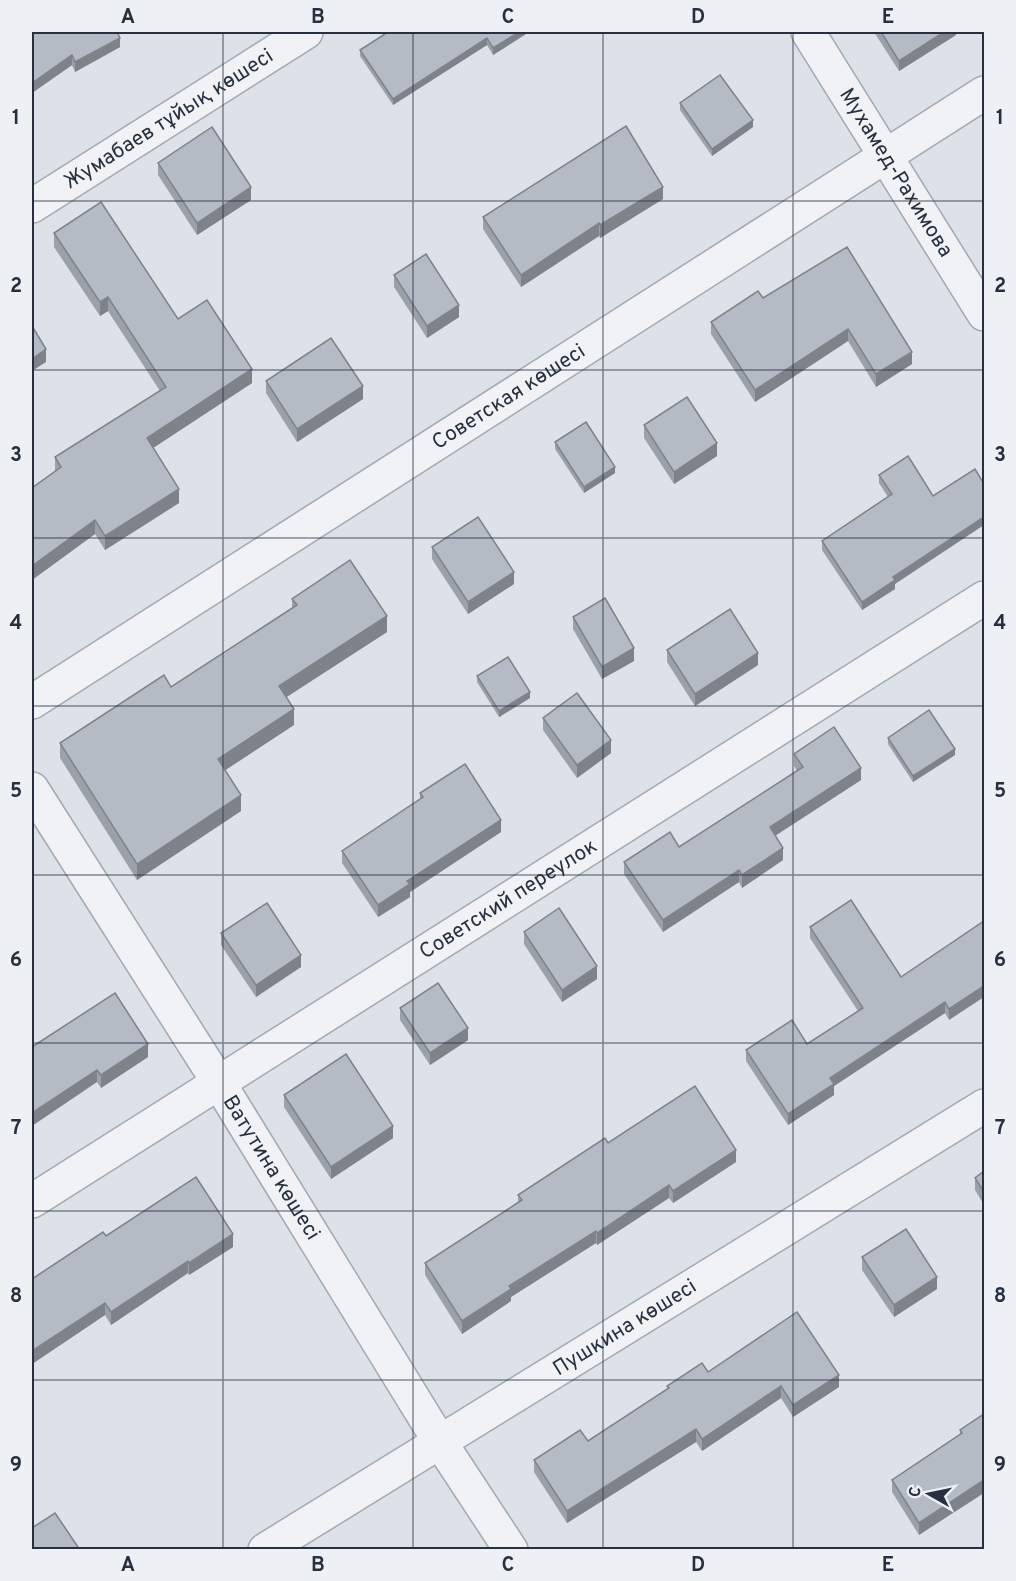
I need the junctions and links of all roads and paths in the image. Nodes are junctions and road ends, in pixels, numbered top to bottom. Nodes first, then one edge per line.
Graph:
1 (306, 32) edge
2 (808, 32) edge
3 (984, 93) edge
4 (886, 156) junction
5 (32, 206) edge
6 (984, 314) edge
7 (984, 598) edge
8 (32, 702) edge
9 (32, 789) edge
10 (219, 1083) junction
11 (984, 1106) edge
12 (32, 1201) edge
13 (440, 1442) junction
14 (265, 1550) edge
15 (511, 1550) edge

1 - 5 street, Жумабаев тұйық көшесі
2 - 4 street, Мухамед-Рахимова
3 - 4 street, Советская көшесі
4 - 6 street, Мухамед-Рахимова
4 - 8 street, Советская көшесі
7 - 10 street, Советский переулок
9 - 10 street, Ватутина көшесі
10 - 12 street, Советский переулок
10 - 13 street, Ватутина көшесі
11 - 13 street, Пушкина көшесі
13 - 14 street, Пушкина көшесі
13 - 15 street, Ватутина көшесі

